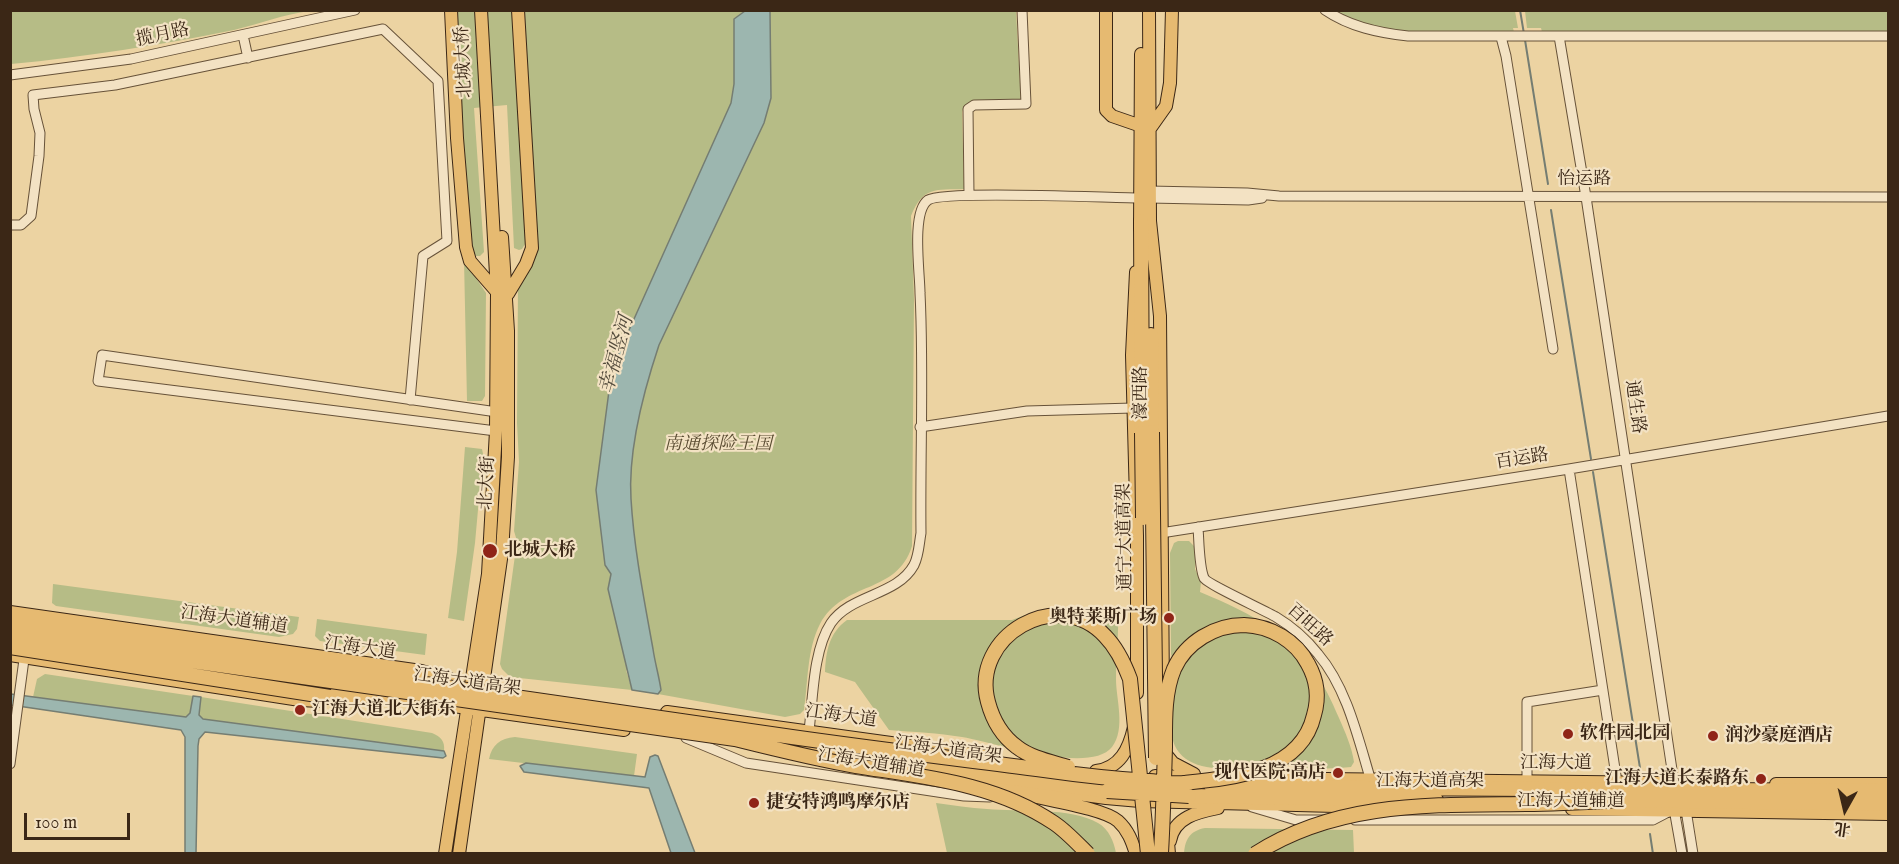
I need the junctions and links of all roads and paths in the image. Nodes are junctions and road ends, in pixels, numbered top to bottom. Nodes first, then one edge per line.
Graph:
1 (355, 10) edge
2 (451, 10) edge
3 (481, 10) edge
4 (489, 10) edge
5 (518, 10) edge
6 (1022, 10) edge
7 (1106, 10) edge
8 (1141, 10) edge
9 (1149, 10) edge
10 (1172, 10) edge
11 (1325, 10) edge
12 (243, 35) junction
13 (1505, 36) junction
14 (1559, 36) junction
15 (1888, 36) edge
16 (248, 58) junction
17 (10, 75) edge
18 (490, 111) junction
19 (1145, 128) junction
20 (969, 195) junction
21 (1146, 196) junction
22 (1586, 196) junction
23 (1528, 197) junction
24 (1888, 197) edge
25 (1145, 221) junction
26 (10, 225) edge
27 (532, 237) junction
28 (499, 251) junction
29 (468, 254) junction
30 (502, 294) junction
31 (1553, 349) dead end
32 (410, 400) junction
33 (1133, 408) junction
34 (497, 412) junction
35 (1888, 416) edge
36 (920, 427) junction
37 (496, 431) junction
38 (1626, 460) junction
39 (1569, 470) junction
40 (1198, 527) junction
41 (1161, 532) junction
42 (10, 608) edge
43 (10, 616) edge
44 (30, 616) junction
45 (10, 624) edge
46 (10, 635) edge
47 (10, 643) edge
48 (10, 647) edge
49 (25, 651) junction
50 (10, 656) edge
51 (450, 680) junction
52 (477, 684) junction
53 (1603, 690) junction
54 (378, 695) junction
55 (330, 699) junction
56 (466, 708) junction
57 (480, 710) junction
58 (1137, 714) junction
59 (809, 731) junction
60 (686, 738) junction
61 (735, 740) junction
62 (1164, 752) junction
63 (10, 764) edge
64 (1096, 771) junction
65 (1139, 775) junction
66 (1165, 776) junction
67 (1204, 777) junction
68 (1113, 779) junction
69 (974, 780) junction
70 (1371, 781) junction
71 (1527, 782) junction
72 (1617, 782) junction
73 (1181, 783) junction
74 (1674, 783) junction
75 (1888, 784) edge
76 (1054, 791) junction
77 (1888, 791) edge
78 (1034, 798) junction
79 (1618, 800) junction
80 (1140, 801) junction
81 (1166, 802) junction
82 (1240, 804) junction
83 (1888, 804) edge
84 (1680, 810) junction
85 (1888, 814) edge
86 (1160, 853) edge
87 (445, 854) edge
88 (459, 854) edge
89 (1088, 854) edge
90 (1136, 854) edge
91 (1143, 854) edge
92 (1255, 854) edge
93 (1682, 854) edge
94 (1693, 854) edge

1 - 12 street, 揽月路
2 - 29 main road
3 - 18 main road, 北城大桥
4 - 18 main road, 北城大桥
5 - 27 main road
6 - 20 street
7 - 19 main road
8 - 19 main road, 濠西路
9 - 19 main road, 濠西路
10 - 19 main road
11 - 13 street
12 - 16 street
12 - 17 street, 揽月路
13 - 14 street
13 - 23 street
14 - 15 street
14 - 22 street, 通生路
16 - 26 street
16 - 32 street
18 - 28 main road, 北大街
19 - 21 main road, 濠西路
20 - 21 street, 怡运路
20 - 36 street, 怡运路
21 - 23 street, 怡运路
21 - 25 main road, 濠西路
22 - 23 street, 怡运路
22 - 24 street, 怡运路
22 - 38 street, 通生路
23 - 31 street
25 - 33 main road, 濠西路
25 - 41 main road, 濠西路
25 - 86 highway, 通宁大道高架, bridge
27 - 28 main road
27 - 30 main road
28 - 29 main road
28 - 30 main road, 北大街
29 - 30 main road
30 - 34 main road, 北大街
30 - 52 main road, 北大街
32 - 34 street
32 - 37 street
33 - 36 street
33 - 58 main road, 濠西路
34 - 37 main road, 北大街
35 - 38 street, 百运路
36 - 59 street
37 - 52 main road, 北大街
38 - 39 street, 百运路
38 - 74 street, 通生路
39 - 40 street, 百运路
39 - 53 street
40 - 41 street, 百运路
40 - 70 street, 百旺路
41 - 62 main road, 濠西路
42 - 44 main road
43 - 44 main road, 江海大道
43 - 51 highway, bridge
44 - 49 street
44 - 51 main road, 江海大道
45 - 68 highway, 江海大道高架, bridge
46 - 61 highway, 江海大道高架, bridge
47 - 49 main road
48 - 55 highway, bridge
49 - 50 main road
49 - 54 main road
49 - 55 main road
49 - 63 street
51 - 52 main road, 江海大道
52 - 56 main road, 北大街
52 - 57 main road, 北大街
52 - 59 main road, 江海大道
53 - 71 street
53 - 72 street
54 - 55 highway
54 - 56 main road
56 - 57 main road
56 - 87 main road, 北大街
57 - 60 main road
57 - 88 main road, 北大街
58 - 64 main road
58 - 65 main road, 濠西路
59 - 64 main road, 江海大道
60 - 69 main road
60 - 78 street, 江海大道辅道
61 - 79 highway, 江海大道高架, bridge
61 - 89 highway, bridge
62 - 66 main road, 濠西路
62 - 67 main road
64 - 65 main road, 江海大道
65 - 66 main road, 江海大道
65 - 80 main road, 濠西路
66 - 67 main road, 江海大道
66 - 81 main road, 濠西路
67 - 70 main road, 江海大道
68 - 73 highway, 江海大道高架, bridge
68 - 86 highway, bridge
69 - 76 main road
69 - 78 main road
70 - 71 main road, 江海大道
71 - 72 main road, 江海大道
72 - 74 main road, 江海大道
73 - 77 highway, 江海大道高架, bridge
73 - 86 highway, bridge
74 - 75 main road, 江海大道
76 - 78 street, 江海大道辅道
76 - 80 main road
78 - 90 main road
79 - 83 highway, 江海大道高架
79 - 92 highway, bridge
80 - 81 main road
80 - 91 main road, 濠西路
81 - 82 main road
81 - 86 main road, 濠西路
82 - 84 main road
82 - 84 street, 江海大道辅道
82 - 86 main road
84 - 85 main road
84 - 93 street
84 - 94 street

